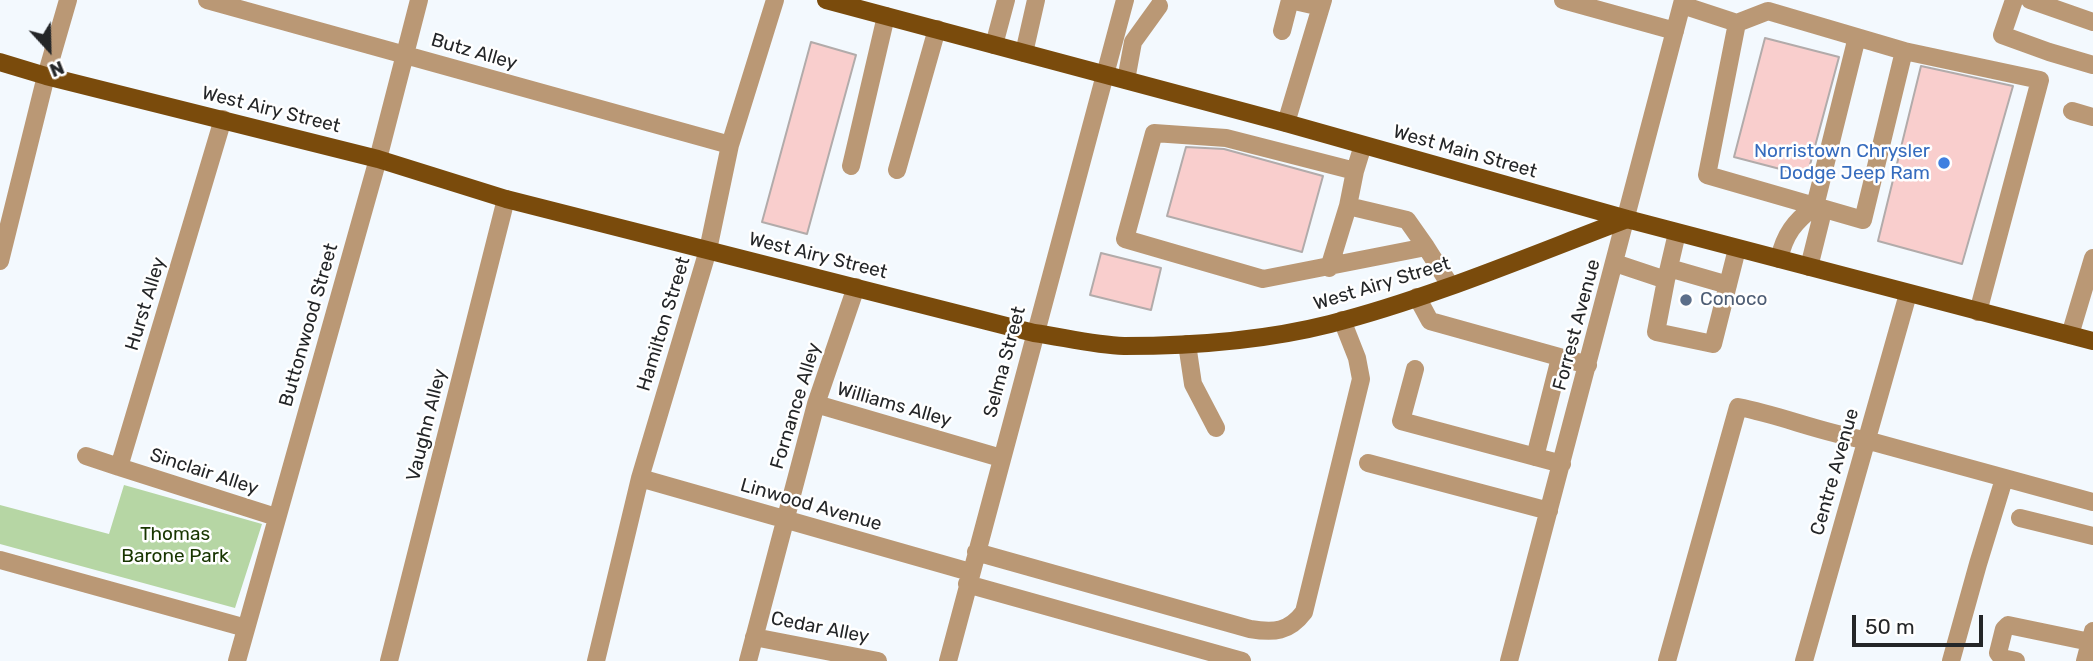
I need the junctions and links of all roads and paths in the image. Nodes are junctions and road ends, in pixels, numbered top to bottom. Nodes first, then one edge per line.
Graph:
1 (68, 0) edge
2 (207, 0) edge
3 (419, 0) edge
4 (775, 0) edge
5 (826, 0) edge
6 (1006, 0) edge
7 (1037, 0) edge
8 (1125, 0) edge
9 (1563, 0) edge
10 (2014, 0) edge
11 (2030, 0) edge
12 (1683, 2) edge
13 (1322, 4) edge
14 (1159, 6) dead end
15 (886, 16) junction
16 (2093, 22) edge
17 (1737, 23) junction
18 (937, 29) junction
19 (1282, 31) dead end
20 (1675, 31) junction
21 (1857, 37) junction
22 (994, 45) junction
23 (1904, 51) junction
24 (2049, 52) junction
25 (1024, 53) junction
26 (404, 55) junction
27 (0, 62) edge
28 (2093, 65) edge
29 (1105, 75) junction
30 (46, 76) junction
31 (1126, 80) junction
32 (2040, 80) junction
33 (2072, 111) dead end
34 (2093, 117) edge
35 (223, 119) junction
36 (1286, 123) junction
37 (730, 145) junction
38 (1363, 145) junction
39 (379, 159) junction
40 (851, 166) dead end
41 (897, 170) dead end
42 (1355, 172) junction
43 (506, 199) junction
44 (1348, 206) junction
45 (1815, 206) junction
46 (1627, 219) junction
47 (1677, 233) junction
48 (1426, 247) junction
49 (1737, 249) junction
50 (708, 250) junction
51 (2093, 258) edge
52 (1779, 259) junction
53 (0, 261) edge
54 (1615, 263) junction
55 (1809, 267) junction
56 (1329, 268) junction
57 (1668, 274) junction
58 (2089, 283) edge
59 (1450, 285) junction
60 (1728, 285) junction
61 (856, 286) junction
62 (1908, 294) junction
63 (1417, 297) junction
64 (1978, 312) junction
65 (1342, 320) junction
66 (1034, 333) junction
67 (2070, 335) junction
68 (2093, 341) edge
69 (1187, 344) junction
70 (1559, 358) junction
71 (1588, 365) junction
72 (1415, 369) dead end
73 (816, 404) junction
74 (1216, 428) dead end
75 (1866, 440) junction
76 (86, 456) dead end
77 (1535, 457) junction
78 (1001, 458) junction
79 (1368, 463) dead end
80 (1562, 464) junction
81 (119, 467) junction
82 (640, 478) junction
83 (2004, 480) junction
84 (2093, 502) edge
85 (1549, 511) junction
86 (276, 517) junction
87 (2020, 518) dead end
88 (785, 519) junction
89 (2093, 536) edge
90 (976, 552) junction
91 (0, 560) edge
92 (969, 578) junction
93 (246, 628) junction
94 (2092, 636) edge
95 (754, 637) junction
96 (237, 661) edge
97 (389, 661) edge
98 (596, 661) edge
99 (748, 661) edge
100 (878, 661) edge
101 (948, 661) edge
102 (1241, 661) edge
103 (1509, 661) edge
104 (1667, 661) edge
105 (1804, 661) edge
106 (1951, 661) edge
107 (2016, 661) edge
108 (2085, 661) edge

1 - 30 street
2 - 26 street, Butz Alley
3 - 26 street, Buttonwood Street
4 - 37 street, Hamilton Street
5 - 15 main road, West Main Street
6 - 22 street
7 - 25 street
8 - 29 street, Selma Street
9 - 20 street
10 - 24 street
11 - 16 street
12 - 17 street
12 - 20 street, Forrest Avenue
13 - 19 street
13 - 36 street
14 - 31 street
15 - 18 main road, West Main Street
15 - 40 street
17 - 21 street
17 - 45 street
18 - 22 main road, West Main Street
18 - 41 street
20 - 46 street, Forrest Avenue
21 - 23 street
21 - 45 street
22 - 25 main road, West Main Street
23 - 32 street
23 - 45 street
24 - 28 street
24 - 32 street
25 - 29 main road, West Main Street
26 - 37 street, Butz Alley
26 - 39 street, Buttonwood Street
27 - 30 main road, West Airy Street
29 - 31 main road, West Main Street
29 - 66 street, Selma Street
30 - 35 main road, West Airy Street
30 - 53 street
31 - 36 main road, West Main Street
32 - 64 street
33 - 34 street
35 - 39 main road, West Airy Street
35 - 81 street, Hurst Alley
36 - 38 main road, West Main Street
37 - 50 street, Hamilton Street
38 - 42 street
38 - 46 main road, West Main Street
39 - 43 main road, West Airy Street
39 - 86 street, Buttonwood Street
42 - 44 street
42 - 56 street
43 - 50 main road, West Airy Street
43 - 97 street, Vaughn Alley
44 - 48 street
44 - 56 street
45 - 52 street
45 - 55 street
46 - 47 main road, West Main Street
46 - 54 street, Forrest Avenue
46 - 59 main road, West Airy Street
47 - 49 main road, West Main Street
47 - 57 street
48 - 56 street
48 - 59 street
49 - 52 main road, West Main Street
49 - 60 street
50 - 61 main road, West Airy Street
50 - 82 street, Hamilton Street
51 - 58 street
52 - 55 main road, West Main Street
54 - 57 street
54 - 71 street, Forrest Avenue
55 - 62 main road, West Main Street
57 - 60 street
57 - 60 street
58 - 67 street
59 - 63 main road, West Airy Street
61 - 66 main road, West Airy Street
61 - 73 street, Fornance Alley
62 - 64 main road, West Main Street
62 - 75 street, Centre Avenue
63 - 65 main road, West Airy Street
63 - 70 street
64 - 67 main road, West Main Street
65 - 69 main road, West Airy Street
65 - 90 street
66 - 69 main road, West Airy Street
66 - 78 street, Selma Street
67 - 68 main road, West Main Street
69 - 74 street
70 - 71 street
70 - 77 street
71 - 80 street, Forrest Avenue
72 - 77 street
73 - 78 street, Williams Alley
73 - 88 street, Fornance Alley
75 - 83 street
75 - 104 street
75 - 105 street, Centre Avenue
76 - 81 street
77 - 80 street
78 - 90 street, Selma Street
79 - 85 street
80 - 85 street, Forrest Avenue
81 - 86 street, Sinclair Alley
82 - 88 street, Linwood Avenue
82 - 98 street, Hamilton Street
83 - 84 street
83 - 106 street
85 - 103 street, Forrest Avenue
86 - 93 street, Buttonwood Street
87 - 89 street
88 - 92 street, Linwood Avenue
88 - 95 street, Fornance Alley
90 - 92 street, Selma Street
91 - 93 street
92 - 101 street, Selma Street
92 - 102 street, Linwood Avenue
93 - 96 street, Buttonwood Street
94 - 107 street
94 - 108 street
95 - 99 street, Fornance Alley
95 - 100 street, Cedar Alley

